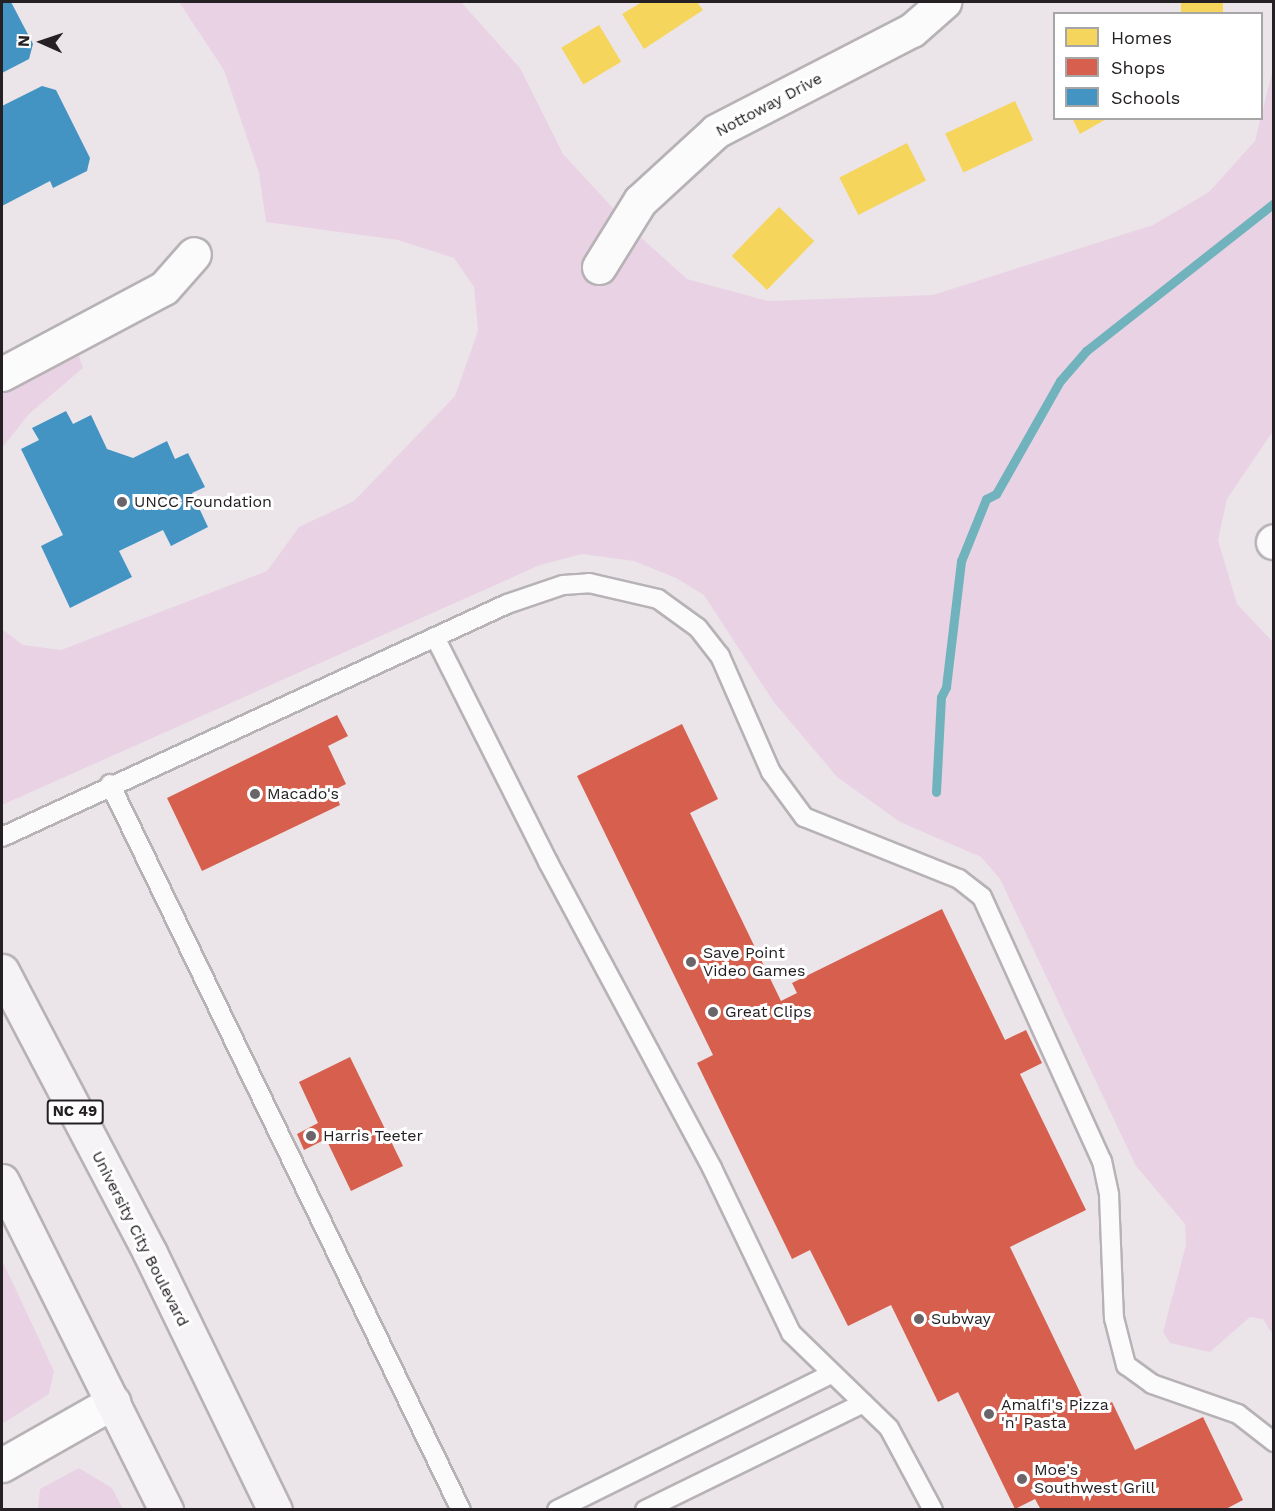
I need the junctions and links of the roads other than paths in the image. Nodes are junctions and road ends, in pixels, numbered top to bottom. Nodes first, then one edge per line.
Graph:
1 (944, 2) edge
2 (194, 254) dead end
3 (599, 267) dead end
4 (2, 374) edge
5 (435, 637) junction
6 (110, 784) junction
7 (2, 837) edge
8 (2, 971) edge
9 (2, 1181) edge
10 (831, 1374) junction
11 (113, 1402) junction
12 (863, 1403) junction
13 (1274, 1442) edge
14 (2, 1465) edge
15 (166, 1509) edge
16 (275, 1509) edge
17 (461, 1509) edge
18 (557, 1509) edge
19 (645, 1509) edge
20 (933, 1509) edge

1 - 3 street, Nottoway Drive
2 - 4 street
5 - 6 lane
5 - 10 lane
5 - 13 lane
6 - 7 lane
6 - 17 lane
8 - 16 main road, University City Boulevard / NC 49
9 - 11 main road
10 - 12 lane
10 - 18 lane
11 - 14 street
11 - 15 main road
12 - 19 lane
12 - 20 lane

